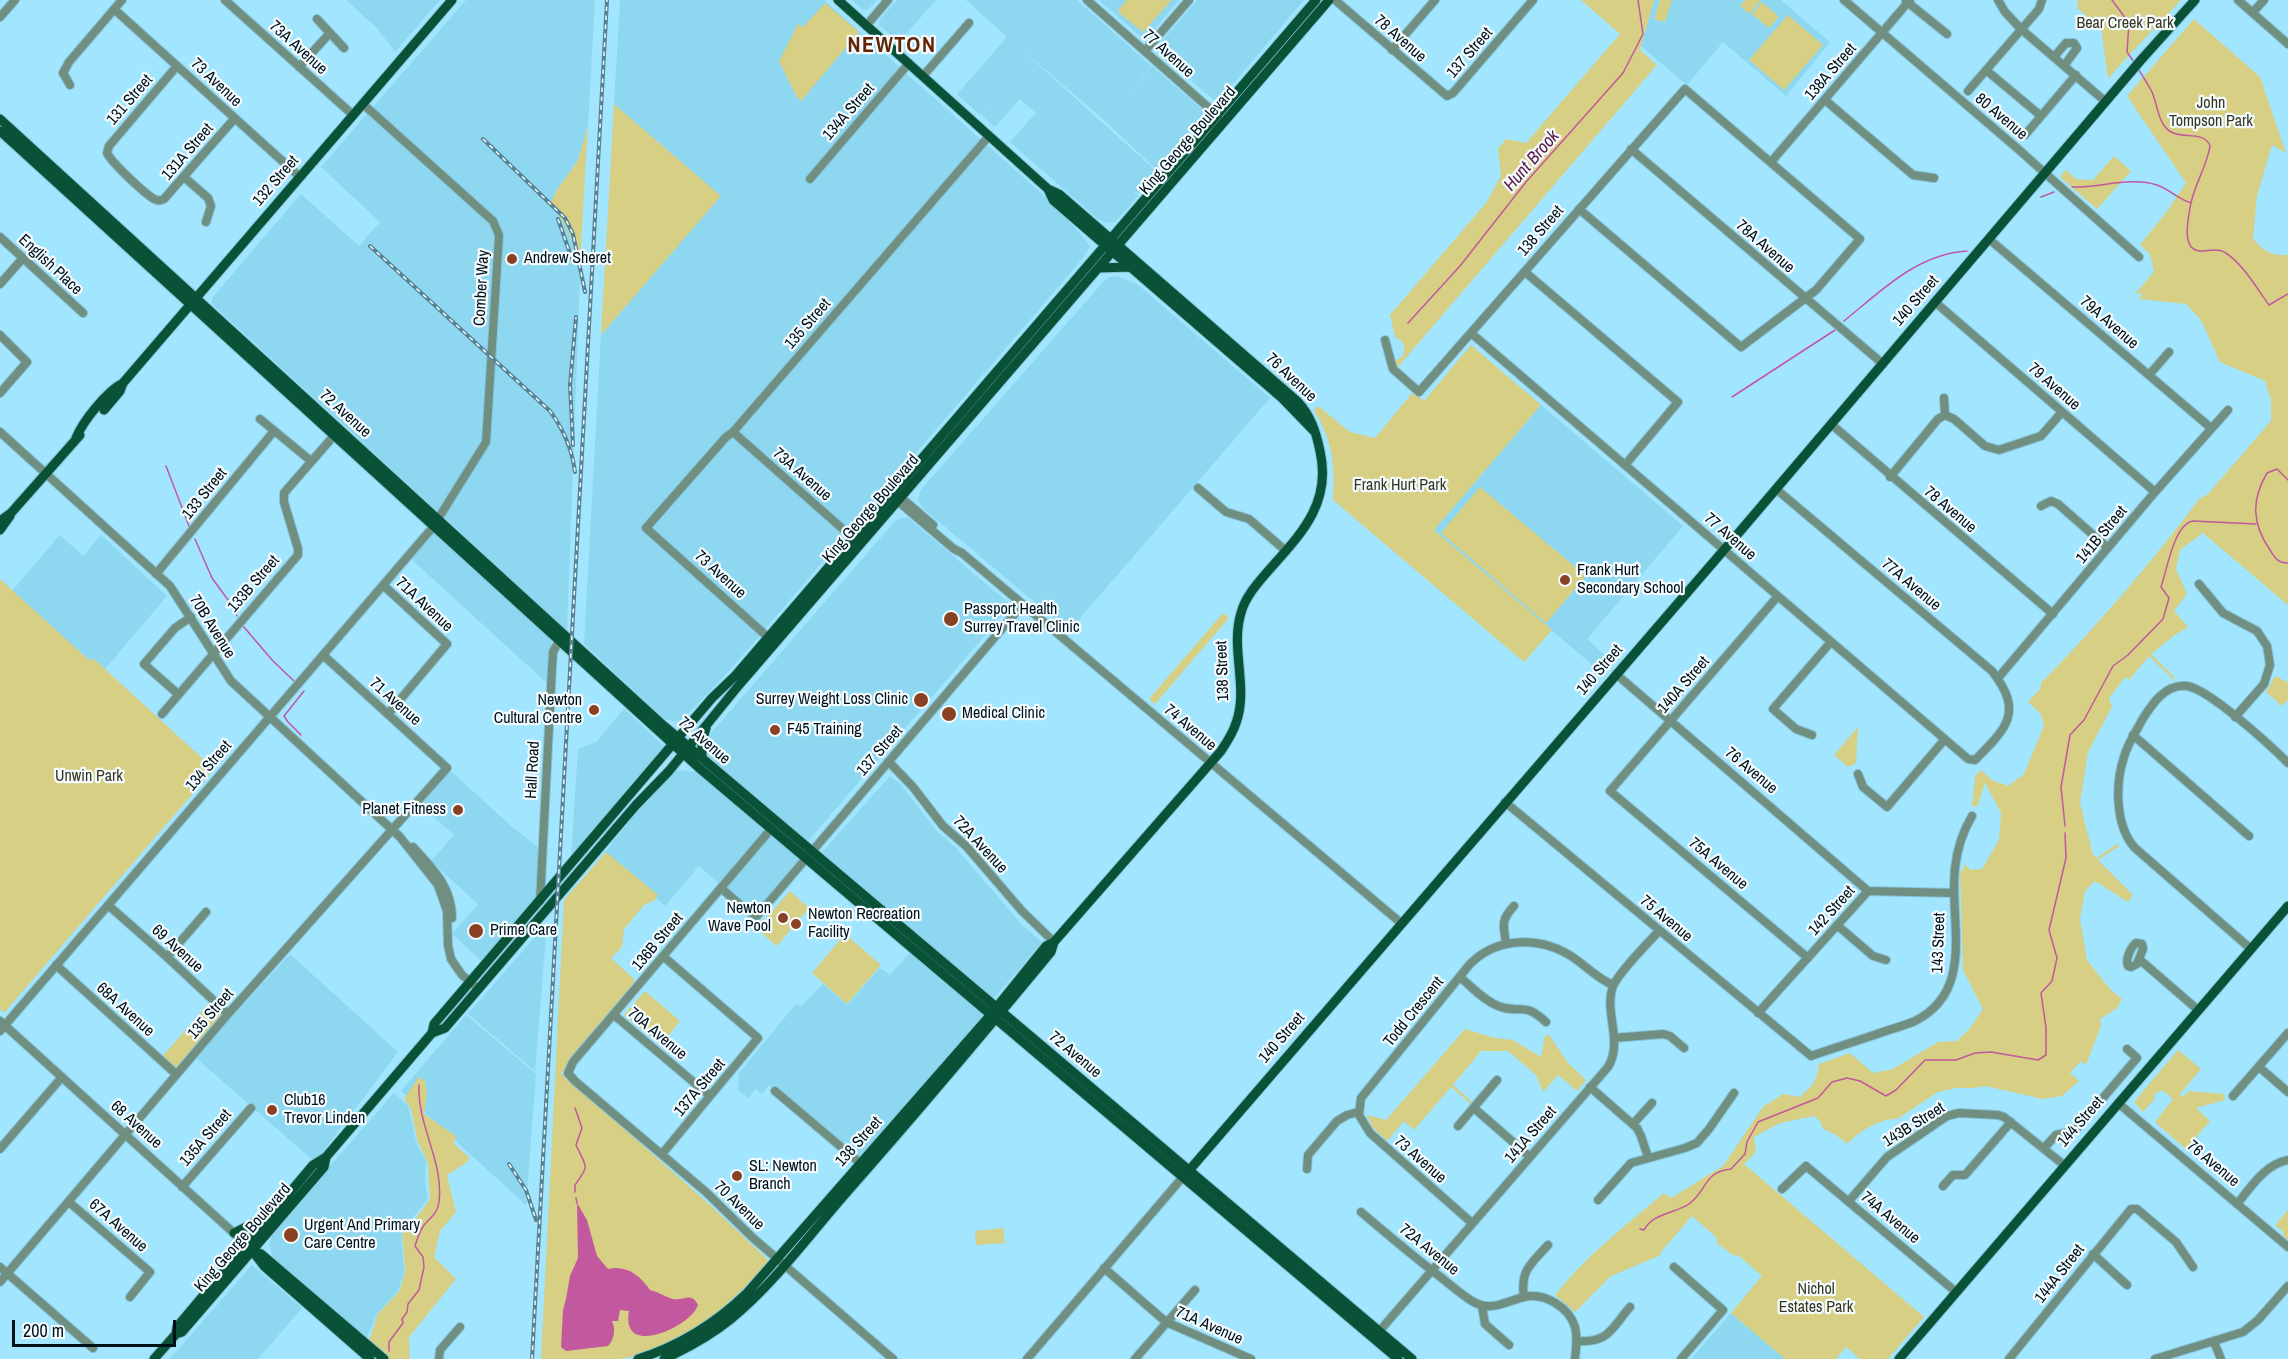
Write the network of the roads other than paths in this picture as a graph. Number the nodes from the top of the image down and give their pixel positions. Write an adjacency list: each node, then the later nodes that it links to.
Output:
1 (15, 0): 23 (street)
2 (122, 0): 21 (street)
3 (225, 0): 39 (street, 73A Avenue)
4 (452, 0): 48 (main road, 132 Street)
5 (838, 0): 26 (main road, 76 Avenue)
6 (888, 0): 26 (street)
7 (1087, 0): 34 (street, 77 Avenue)
8 (1189, 0): 34 (street)
9 (1329, 0): 55 (main road, King George Boulevard)
10 (1335, 0): 33 (street, 78 Avenue)
11 (1435, 0): 33 (street)
12 (1533, 0): 45 (street, 137 Street)
13 (1844, 0): 29 (street, 80 Avenue)
14 (1998, 0): 27 (street)
15 (2042, 0): 27 (street)
16 (2195, 0): 47 (main road, 140 Street)
17 (2238, 0): 22 (street)
18 (2264, 0): 22 (street)
19 (1314, 1): 50 (main road, King George Boulevard)
20 (1908, 1): 29 (street, 138A Street); 30 (street)
21 (114, 9): 37 (street, 73 Avenue); 43 (street)
22 (2253, 12): 31 (street)
23 (0, 17)
24 (316, 19): 28 (street)
25 (969, 23): 42 (street)
26 (866, 26): 36 (main road, 76 Avenue)
27 (2021, 29): 35 (street); 40 (street)
28 (329, 34): 32 (street); 39 (street)
29 (1882, 34): 46 (street, 138A Street); 60 (street, 80 Avenue)
30 (1947, 34)
31 (2288, 44)
32 (344, 48)
33 (1392, 50): 45 (street, 78 Avenue)
34 (1145, 51): 50 (street, 77 Avenue)
35 (2054, 57): 38 (street); 38 (street)
36 (909, 63): 42 (main road, 76 Avenue); 64 (street, 134A Street)
37 (177, 66): 52 (street, 73 Avenue); 65 (street, 131 Street)
38 (2064, 66): 41 (street)
39 (299, 67): 49 (street, 73A Avenue)
40 (1986, 70): 44 (street); 51 (street)
41 (2076, 75): 47 (street); 51 (street)
42 (922, 76): 56 (main road, 76 Avenue)
43 (70, 85)
44 (1968, 90)
45 (1449, 96)
46 (1825, 100): 59 (street, 138A Street); 63 (street)
47 (2106, 102): 60 (main road, 140 Street)
48 (363, 104): 49 (main road, 132 Street); 113 (street, Comber Way)
49 (353, 115): 62 (main road, 132 Street)
50 (1218, 116): 55 (street); 70 (main road, King George Boulevard)
51 (2041, 116): 57 (street)
52 (234, 118): 61 (street, 131A Street); 62 (street, 73 Avenue)
53 (0, 119): 78 (main road, 72 Avenue)
54 (0, 131): 78 (main road, 72 Avenue)
55 (1214, 134): 70 (main road, King George Boulevard)
56 (989, 135): 70 (main road, 76 Avenue); 100 (street, 135 Street)
57 (2025, 135)
58 (1631, 149): 59 (street, 138 Street); 66 (street, 138 Street); 77 (street, 78A Avenue)
59 (1771, 162): 77 (street)
60 (2045, 173): 69 (main road, 140 Street); 71 (street, 80 Avenue)
61 (184, 177): 65 (street, 131A Street); 67 (street)
62 (300, 177): 78 (main road, 132 Street)
63 (1934, 178)
64 (810, 179)
65 (160, 201)
66 (1579, 209): 75 (street, 138 Street); 77 (street)
67 (206, 222)
68 (0, 237): 72 (street, English Place)
69 (1989, 238): 79 (main road, 140 Street); 87 (street, 79A Avenue)
70 (1112, 246): 73 (main road, 76 Avenue); 74 (main road, King George Boulevard); 90 (main road, 76 Avenue); 109 (main road, King George Boulevard)
71 (2139, 257)
72 (23, 258): 76 (street); 80 (street, English Place)
73 (1131, 267): 74 (main road); 86 (main road, 76 Avenue)
74 (1098, 268): 109 (main road, King George Boulevard)
75 (1525, 272): 81 (street, 138 Street); 103 (street)
76 (0, 284)
77 (1805, 298): 85 (street, 78A Avenue)
78 (193, 301): 101 (main road, 72 Avenue); 104 (main road, 132 Street)
79 (1935, 302): 85 (main road, 140 Street); 92 (street, 79 Avenue)
80 (83, 313)
81 (1471, 333): 83 (street, 138 Street); 103 (street, 77 Avenue)
82 (0, 335): 88 (street)
83 (1385, 340)
84 (2169, 352): 87 (street)
85 (1883, 363): 95 (main road, 140 Street)
86 (1245, 367): 90 (main road); 98 (main road, 76 Avenue)
87 (2149, 375): 96 (street, 79A Avenue)
88 (0, 393)
89 (1944, 398): 93 (street)
90 (1298, 402): 98 (main road, 76 Avenue)
91 (2228, 410): 96 (street, 141B Street)
92 (2062, 412): 93 (street); 108 (street, 79 Avenue)
93 (1945, 415): 105 (street)
94 (260, 419): 97 (street)
95 (1831, 424): 105 (street, 78 Avenue); 107 (main road, 140 Street)
96 (2211, 428): 108 (street, 141B Street)
97 (274, 431): 102 (street); 120 (street, 133 Street)
98 (1314, 431): 119 (main road, 138 Street)
99 (0, 432): 104 (street, 70B Avenue)
100 (733, 432): 114 (street, 135 Street); 116 (street, 73A Avenue)
101 (336, 433): 102 (street); 113 (main road, 72 Avenue)
102 (311, 461): 131 (street, 133B Street)
103 (1625, 465): 118 (street, 77 Avenue)
104 (46, 473): 111 (main road, 132 Street); 120 (street, 70B Avenue)
105 (1890, 477): 126 (street, 78 Avenue)
106 (1198, 488): 119 (street)
107 (1776, 489): 118 (main road, 140 Street); 135 (street, 77A Avenue)
108 (2155, 492): 117 (street, 141B Street)
109 (896, 496): 116 (main road, King George Boulevard); 123 (main road, King George Boulevard); 125 (street, 74 Avenue)
110 (2041, 506): 117 (street)
111 (10, 513): 112 (main road, 132 Street); 115 (main road, 132 Street)
112 (0, 521)
113 (436, 523): 122 (street, 134 Street); 128 (main road, 72 Avenue); 145 (main road, 72 Avenue)
114 (646, 528): 129 (street, 73 Avenue)
115 (0, 530)
116 (853, 538): 123 (main road); 129 (main road, King George Boulevard)
117 (2108, 548): 126 (street, 141B Street)
118 (1724, 549): 124 (street, 77 Avenue); 133 (main road, 140 Street)
119 (1286, 551): 154 (main road, 138 Street)
120 (156, 574): 127 (street, 70B Avenue)
121 (2199, 584): 141 (street)
122 (383, 585): 132 (street, 134 Street); 139 (street, 71A Avenue)
123 (819, 593): 129 (main road, King George Boulevard)
124 (1779, 596): 130 (street, 77 Avenue); 143 (street, 140A Street)
125 (1023, 604): 152 (street, 137 Street); 154 (street, 74 Avenue)
126 (2053, 614): 135 (street, 141B Street)
127 (191, 617): 131 (street, 70B Avenue); 137 (street)
128 (559, 641): 149 (main road, 72 Avenue); 169 (street, Hall Road)
129 (771, 641): 142 (main road, King George Boulevard); 144 (main road, King George Boulevard)
130 (1830, 644): 146 (street); 148 (street, 77 Avenue)
131 (212, 653): 137 (street, 133B Street); 140 (street, 70B Avenue)
132 (323, 655): 139 (street, 71 Avenue); 140 (street, 134 Street)
133 (1616, 674): 143 (street, 76 Avenue); 160 (main road, 140 Street)
134 (2188, 676): 136 (street)
135 (1998, 678): 151 (street, 77A Avenue)
136 (2184, 686): 141 (street); 147 (street)
137 (178, 694): 138 (street, 133B Street)
138 (162, 714)
139 (388, 714): 156 (street, 71 Avenue)
140 (270, 716): 163 (street, 70B Avenue); 170 (street, 134 Street)
141 (2235, 717): 155 (street)
142 (695, 719): 145 (main road); 149 (main road, King George Boulevard)
143 (1670, 722): 159 (street, 140A Street); 167 (street, 76 Avenue)
144 (706, 725): 150 (main road, King George Boulevard); 153 (main road)
145 (664, 726): 149 (main road, 72 Avenue)
146 (1812, 735)
147 (2133, 735): 164 (street); 180 (street)
148 (1945, 739): 151 (street, 77 Avenue); 158 (street)
149 (675, 741): 150 (main road, 72 Avenue); 169 (main road, King George Boulevard)
150 (685, 750): 153 (main road, 72 Avenue); 157 (main road, King George Boulevard)
151 (1971, 761)
152 (889, 762): 165 (street, 137 Street); 178 (street, 72A Avenue)
153 (700, 763): 157 (main road); 162 (main road, 72 Avenue); 165 (main road, 72 Avenue)
154 (1211, 763): 175 (street, 74 Avenue); 178 (main road, 138 Street)
155 (2288, 763)
156 (447, 768): 163 (street, 135 Street)
157 (669, 771): 174 (main road, King George Boulevard)
158 (1858, 774)
159 (1610, 790): 183 (street, 75A Avenue)
160 (1505, 802): 175 (main road, 140 Street); 177 (street, 75 Avenue)
161 (1972, 816): 168 (street, 143 Street)
162 (771, 829): 165 (main road, 72 Avenue); 166 (street, 136B Street)
163 (393, 830): 189 (street, 70B Avenue); 192 (street, 135 Street)
164 (2249, 836)
165 (809, 855): 166 (street, 137 Street); 194 (main road, 72 Avenue)
166 (721, 888): 182 (street, 136B Street)
167 (1868, 891): 168 (street, 142 Street); 176 (street, 142 Street)
168 (1954, 893): 201 (street, 143 Street)
169 (540, 901): 174 (main road); 189 (main road, King George Boulevard)
170 (108, 905): 181 (street, 69 Avenue); 186 (street, 134 Street)
171 (1514, 906): 179 (street)
172 (2288, 906): 180 (main road, 144 Street)
173 (206, 912): 181 (street)
174 (539, 918): 189 (main road, King George Boulevard)
175 (1401, 923): 232 (main road, 140 Street)
176 (1837, 925): 183 (street, 142 Street); 185 (street)
177 (1659, 931): 188 (street); 191 (street, 75 Avenue)
178 (1054, 942): 194 (main road, 138 Street)
179 (1506, 943): 187 (street, Todd Crescent); 188 (street, Todd Crescent)
180 (2251, 949): 190 (main road, 144 Street)
181 (166, 957): 192 (street, 69 Avenue)
182 (664, 957): 193 (street, 136B Street); 211 (street, 137A Street)
183 (1808, 958): 191 (street, 142 Street)
184 (2139, 959): 190 (street)
185 (1886, 960)
186 (56, 965): 196 (street, 134 Street); 204 (street, 68A Avenue)
187 (1460, 977): 195 (street); 217 (street, Todd Crescent)
188 (1613, 985): 198 (street, 141A Street)
189 (474, 986): 225 (main road, King George Boulevard)
190 (2198, 1010): 214 (main road, 144 Street)
191 (1758, 1013): 201 (street, 75 Avenue)
192 (228, 1014): 204 (street, 135 Street)
193 (614, 1014): 203 (street, 136B Street); 211 (street, 70A Avenue)
194 (996, 1014): 229 (main road, 138 Street); 232 (main road, 72 Avenue); 249 (main road, 138 Street)
195 (1546, 1022)
196 (2, 1025): 205 (street, 68 Avenue)
197 (2288, 1033): 202 (street)
198 (1614, 1038): 199 (street); 207 (street, 141A Street)
199 (1684, 1048)
200 (2127, 1049): 222 (street)
201 (1811, 1056)
202 (2259, 1066): 209 (street); 212 (street)
203 (568, 1072): 224 (street, 70 Avenue)
204 (176, 1074): 221 (street, 135 Street)
205 (62, 1077): 221 (street, 68 Avenue); 223 (street)
206 (1497, 1080): 216 (street)
207 (1590, 1087): 219 (street); 226 (street, 141A Street)
208 (775, 1092): 229 (street)
209 (2288, 1092)
210 (1734, 1093): 227 (street)
211 (710, 1096): 224 (street, 137A Street)
212 (2233, 1096)
213 (1652, 1103): 219 (street)
214 (2118, 1103): 230 (main road, 144 Street); 239 (street, 76 Avenue)
215 (251, 1108): 234 (street, 135A Street)
216 (1474, 1108): 220 (street); 226 (street)
217 (1358, 1112): 231 (street); 242 (street, 73 Avenue)
218 (2011, 1122): 222 (street); 233 (street); 237 (street, 143B Street)
219 (1633, 1124): 227 (street)
220 (1458, 1126)
221 (125, 1135): 234 (street, 68 Avenue); 238 (street, 135 Street)
222 (2044, 1148): 230 (street)
223 (0, 1149)
224 (662, 1154): 249 (street, 70 Avenue)
225 (326, 1156): 241 (main road, King George Boulevard); 244 (main road, King George Boulevard)
226 (1530, 1157): 242 (street, 141A Street)
227 (1648, 1157): 236 (street)
228 (2288, 1160): 239 (street)
229 (860, 1163): 249 (main road, 138 Street)
230 (2064, 1165): 263 (main road, 144 Street)
231 (1307, 1169)
232 (1186, 1174): 255 (street, 140 Street); 273 (main road, 72 Avenue)
233 (1943, 1186)
234 (182, 1187): 243 (street, 68 Avenue)
235 (1782, 1189): 237 (street, 74A Avenue)
236 (1598, 1200)
237 (1848, 1201): 263 (street, 74A Avenue)
238 (69, 1202): 257 (street, 135 Street); 264 (street, 67A Avenue)
239 (2237, 1204): 246 (street, 76 Avenue)
240 (1361, 1212): 256 (street, 72A Avenue)
241 (267, 1221): 243 (main road); 247 (main road, King George Boulevard)
242 (1472, 1223): 256 (street, 141A Street)
243 (234, 1233): 247 (street, 68 Avenue)
244 (264, 1239): 247 (main road, King George Boulevard); 250 (main road)
245 (1548, 1245): 266 (street)
246 (2288, 1247)
247 (250, 1248): 250 (main road, 68 Avenue); 254 (main road, King George Boulevard); 272 (main road, King George Boulevard)
248 (2093, 1254): 252 (street, 144A Street); 259 (street); 293 (street, 144A Street)
249 (780, 1262): 283 (main road, 138 Street); 284 (main road, 138 Street); 285 (street, 70 Avenue)
250 (269, 1266): 254 (main road); 261 (main road, 68 Avenue); 265 (main road, 68 Avenue)
251 (1674, 1267): 292 (street)
252 (2193, 1267)
253 (0, 1268): 257 (street)
254 (238, 1268): 272 (main road, King George Boulevard)
255 (1104, 1268): 270 (street, 71A Avenue); 286 (street, 140 Street)
256 (1431, 1271): 267 (street, 72A Avenue); 273 (street, 141A Street)
257 (7, 1274): 258 (street, 135 Street); 278 (street)
258 (0, 1282)
259 (2127, 1285)
260 (2288, 1286): 276 (street)
261 (288, 1287): 265 (main road); 269 (main road, 68 Avenue)
262 (1195, 1290): 270 (street)
263 (1956, 1292): 279 (main road, 144 Street)
264 (130, 1297)
265 (313, 1297): 274 (main road, 68 Avenue)
266 (1524, 1297): 267 (street); 275 (street)
267 (1482, 1306): 277 (street)
268 (1630, 1307): 275 (street)
269 (322, 1317): 274 (main road); 280 (main road, 68 Avenue)
270 (1166, 1322): 287 (street); 288 (street, 71A Avenue)
271 (460, 1327): 282 (street)
272 (176, 1334): 281 (main road, King George Boulevard)
273 (1376, 1335): 289 (main road, 72 Avenue); 290 (main road, 72 Avenue)
274 (362, 1341): 280 (main road, 68 Avenue)
275 (1577, 1341): 291 (street)
276 (2214, 1341): 294 (street); 295 (street)
277 (1509, 1345)
278 (93, 1348)
279 (1904, 1357)
280 (376, 1358)
281 (154, 1359)
282 (439, 1359)
283 (638, 1359)
284 (664, 1359)
285 (893, 1359)
286 (1027, 1359)
287 (1135, 1359)
288 (1251, 1359)
289 (1398, 1359)
290 (1412, 1359)
291 (1575, 1359)
292 (1681, 1359)
293 (2008, 1359)
294 (2155, 1359)
295 (2221, 1359)

